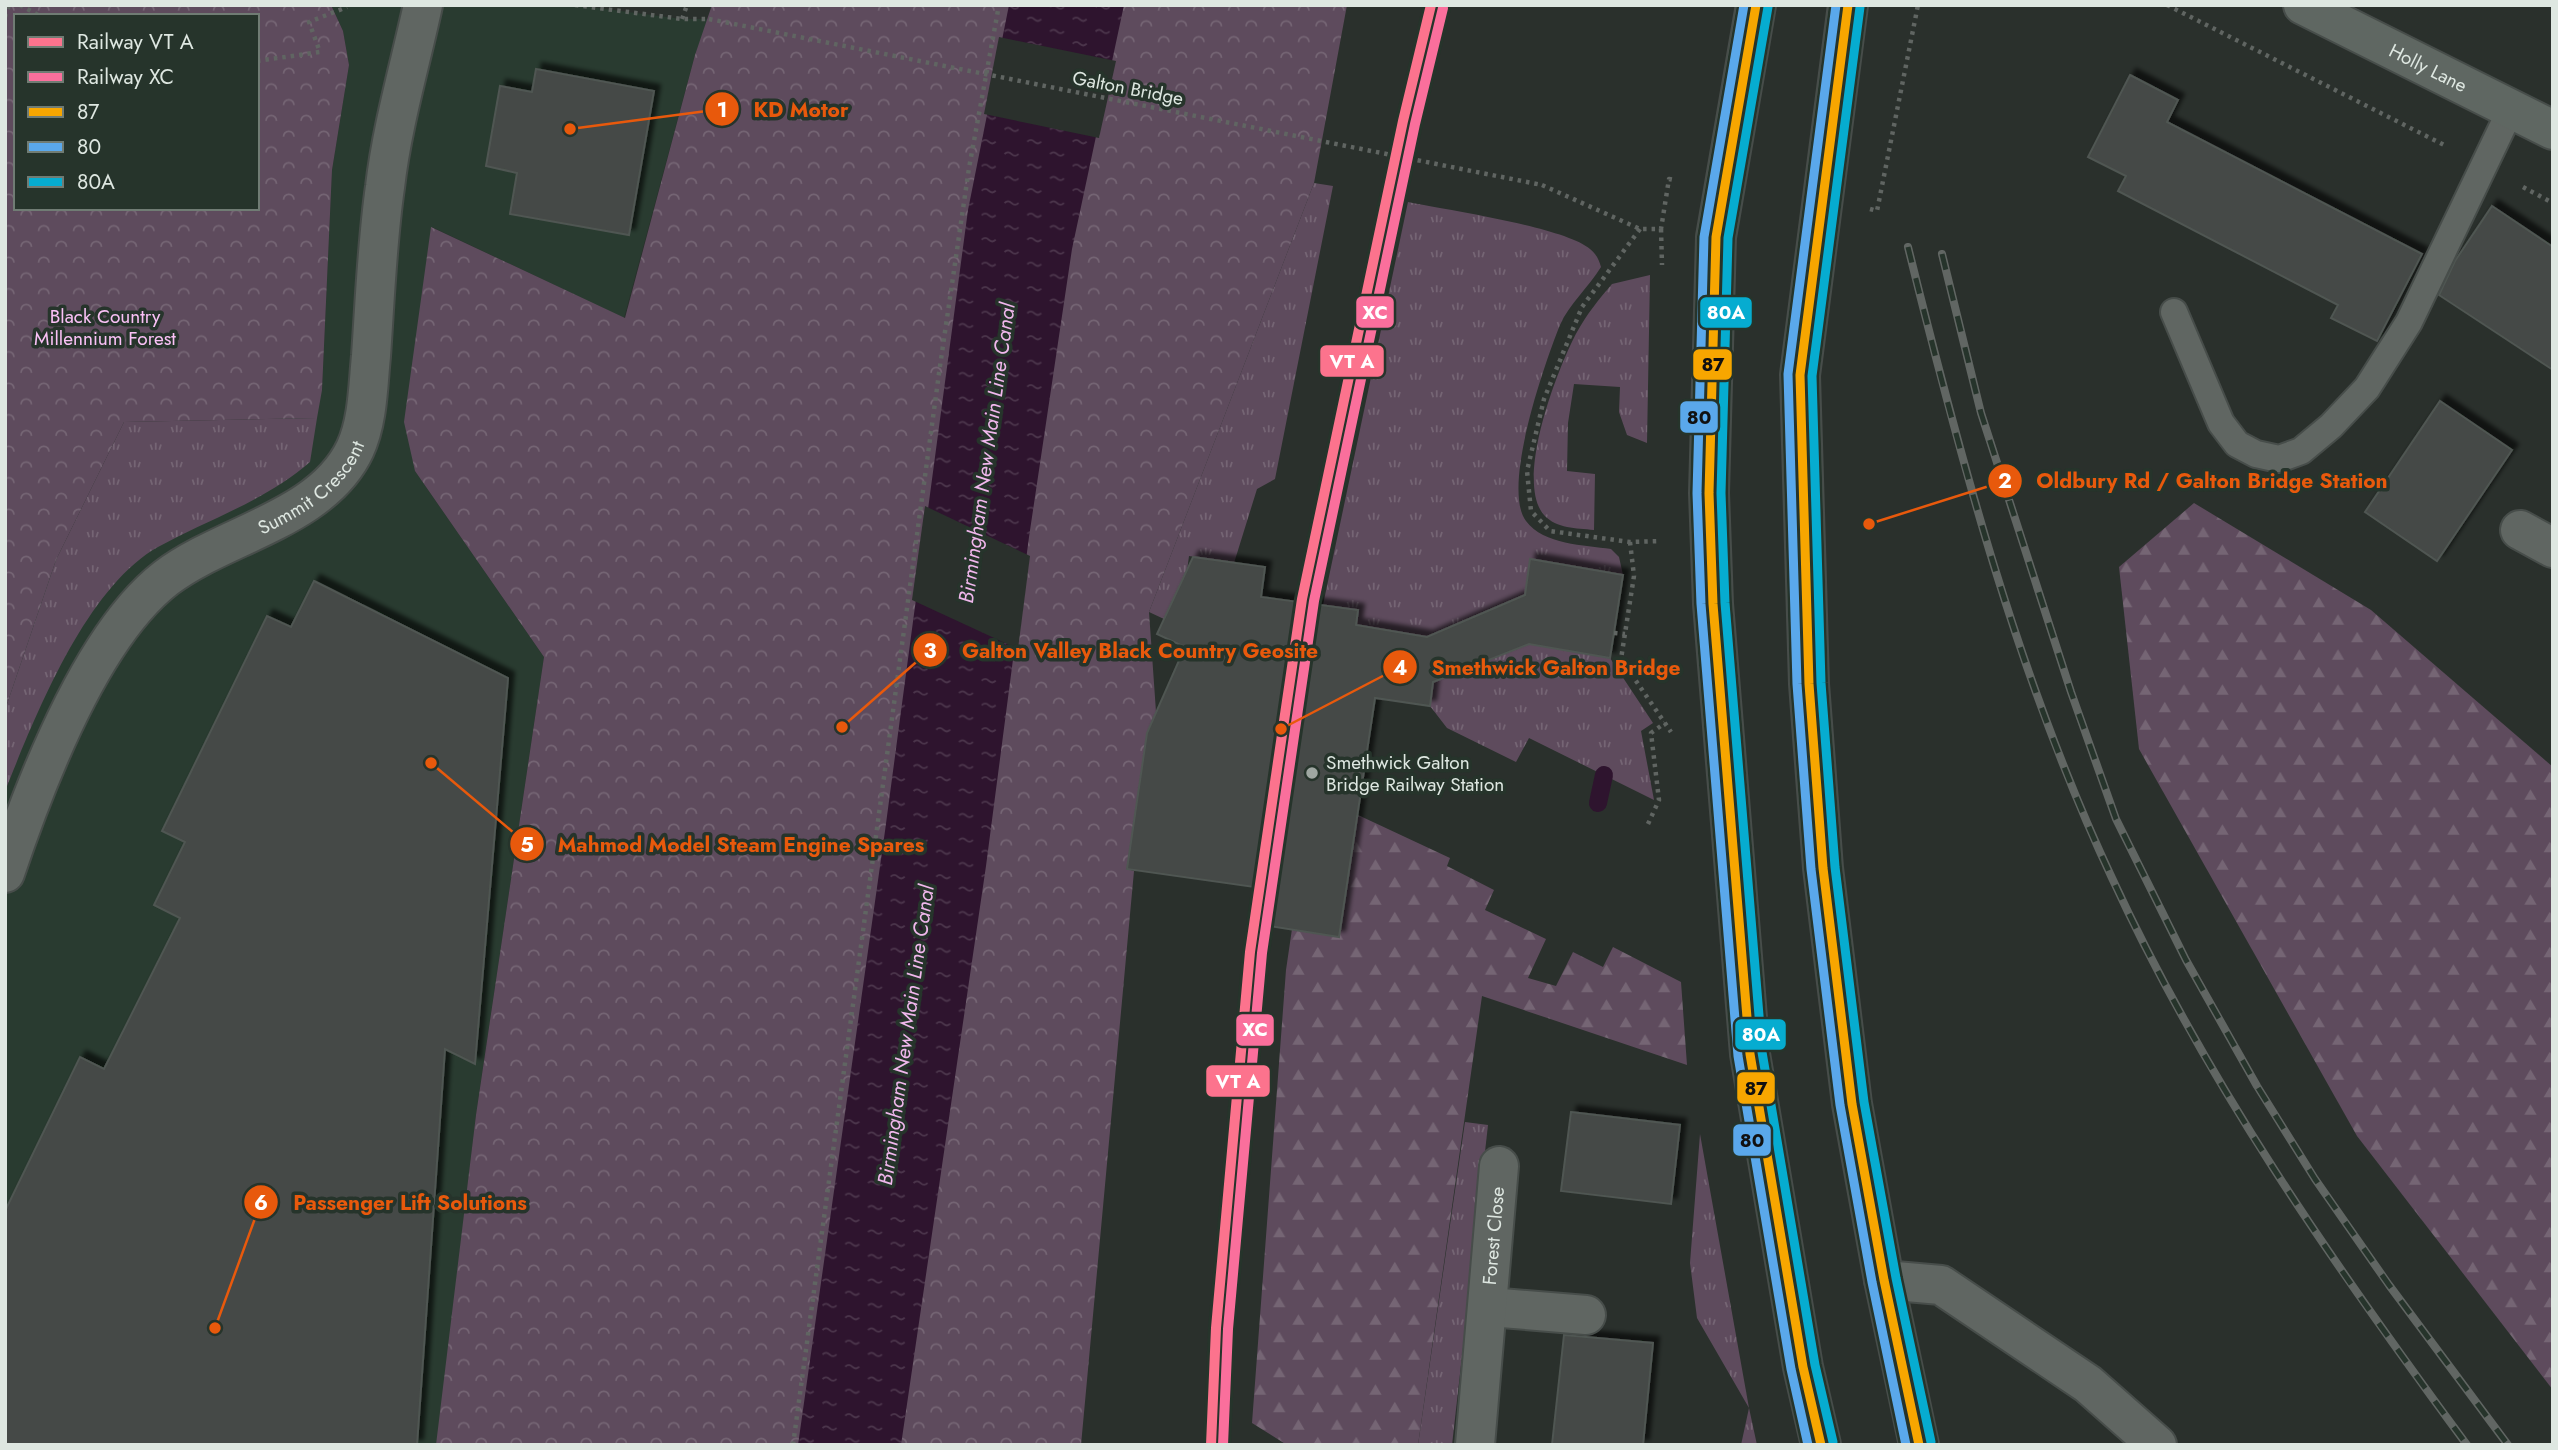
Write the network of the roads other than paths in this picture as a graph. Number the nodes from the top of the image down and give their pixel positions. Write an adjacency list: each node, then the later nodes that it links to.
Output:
1 (423, 5): 10 (street, Summit Crescent)
2 (1756, 5): 16 (main road)
3 (1848, 5): 12 (main road)
4 (2303, 5): 5 (street, Holly Lane)
5 (2511, 109): 6 (street, Holly Lane); 7 (lane)
6 (2553, 130)
7 (2174, 312)
8 (2520, 530): 9 (street)
9 (2553, 548)
10 (5, 873)
11 (1499, 1166): 13 (street, Forest Close)
12 (1884, 1280): 17 (main road); 18 (street)
13 (1489, 1307): 14 (street, Forest Close); 15 (street, Forest Close)
14 (1586, 1315)
15 (1475, 1445)
16 (1821, 1445)
17 (1919, 1445)
18 (2157, 1445)

